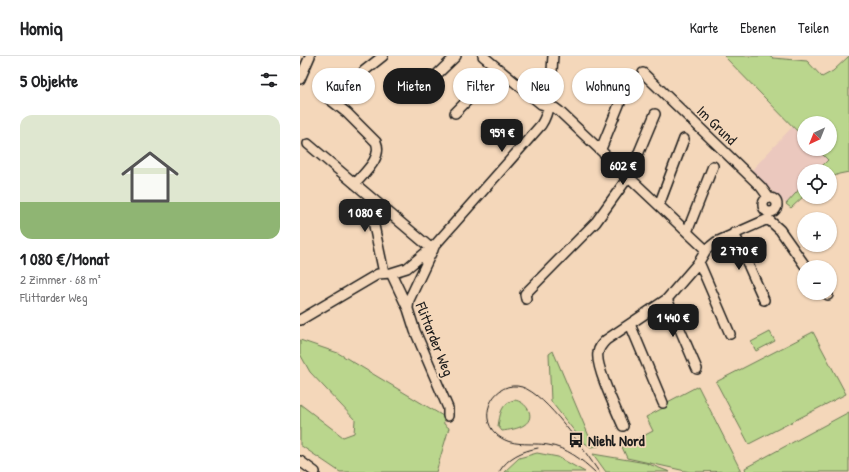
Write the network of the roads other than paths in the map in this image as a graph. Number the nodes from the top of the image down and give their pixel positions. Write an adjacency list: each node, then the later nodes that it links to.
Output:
1 (310, 56): 11 (street)
2 (383, 56): 6 (street)
3 (456, 56): 7 (street)
4 (483, 56): 8 (street)
5 (553, 56): 15 (street)
6 (368, 68)
7 (444, 68)
8 (497, 68)
9 (644, 74): 26 (street, Im Grund)
10 (509, 78): 15 (street)
11 (300, 79)
12 (336, 104): 23 (street)
13 (465, 104): 16 (street)
14 (619, 104): 20 (street)
15 (548, 107): 20 (street); 29 (street)
16 (455, 114)
17 (655, 114): 22 (street)
18 (684, 139): 25 (street)
19 (308, 144): 23 (street)
20 (601, 150): 22 (street)
21 (713, 166): 27 (street)
22 (629, 176): 25 (street); 34 (street)
23 (355, 184): 24 (street)
24 (372, 198): 29 (street); 33 (street, Flittarder Weg)
25 (658, 205): 27 (street)
26 (768, 215): 28 (street); 31 (street)
27 (688, 232): 30 (street)
28 (734, 233): 30 (street); 36 (street)
29 (433, 247): 33 (street); 37 (street)
30 (706, 250): 32 (street)
31 (801, 260)
32 (699, 262): 35 (street); 40 (street)
33 (388, 273): 37 (street, Flittarder Weg); 38 (street)
34 (526, 299)
35 (667, 299): 39 (street); 41 (street)
36 (764, 300)
37 (408, 308): 43 (street, Flittarder Weg)
38 (300, 320)
39 (630, 324): 42 (street); 44 (street)
40 (730, 334)
41 (697, 369)
42 (663, 404)
43 (448, 416)
44 (623, 426)
45 (300, 461): 46 (street)
46 (315, 472)

